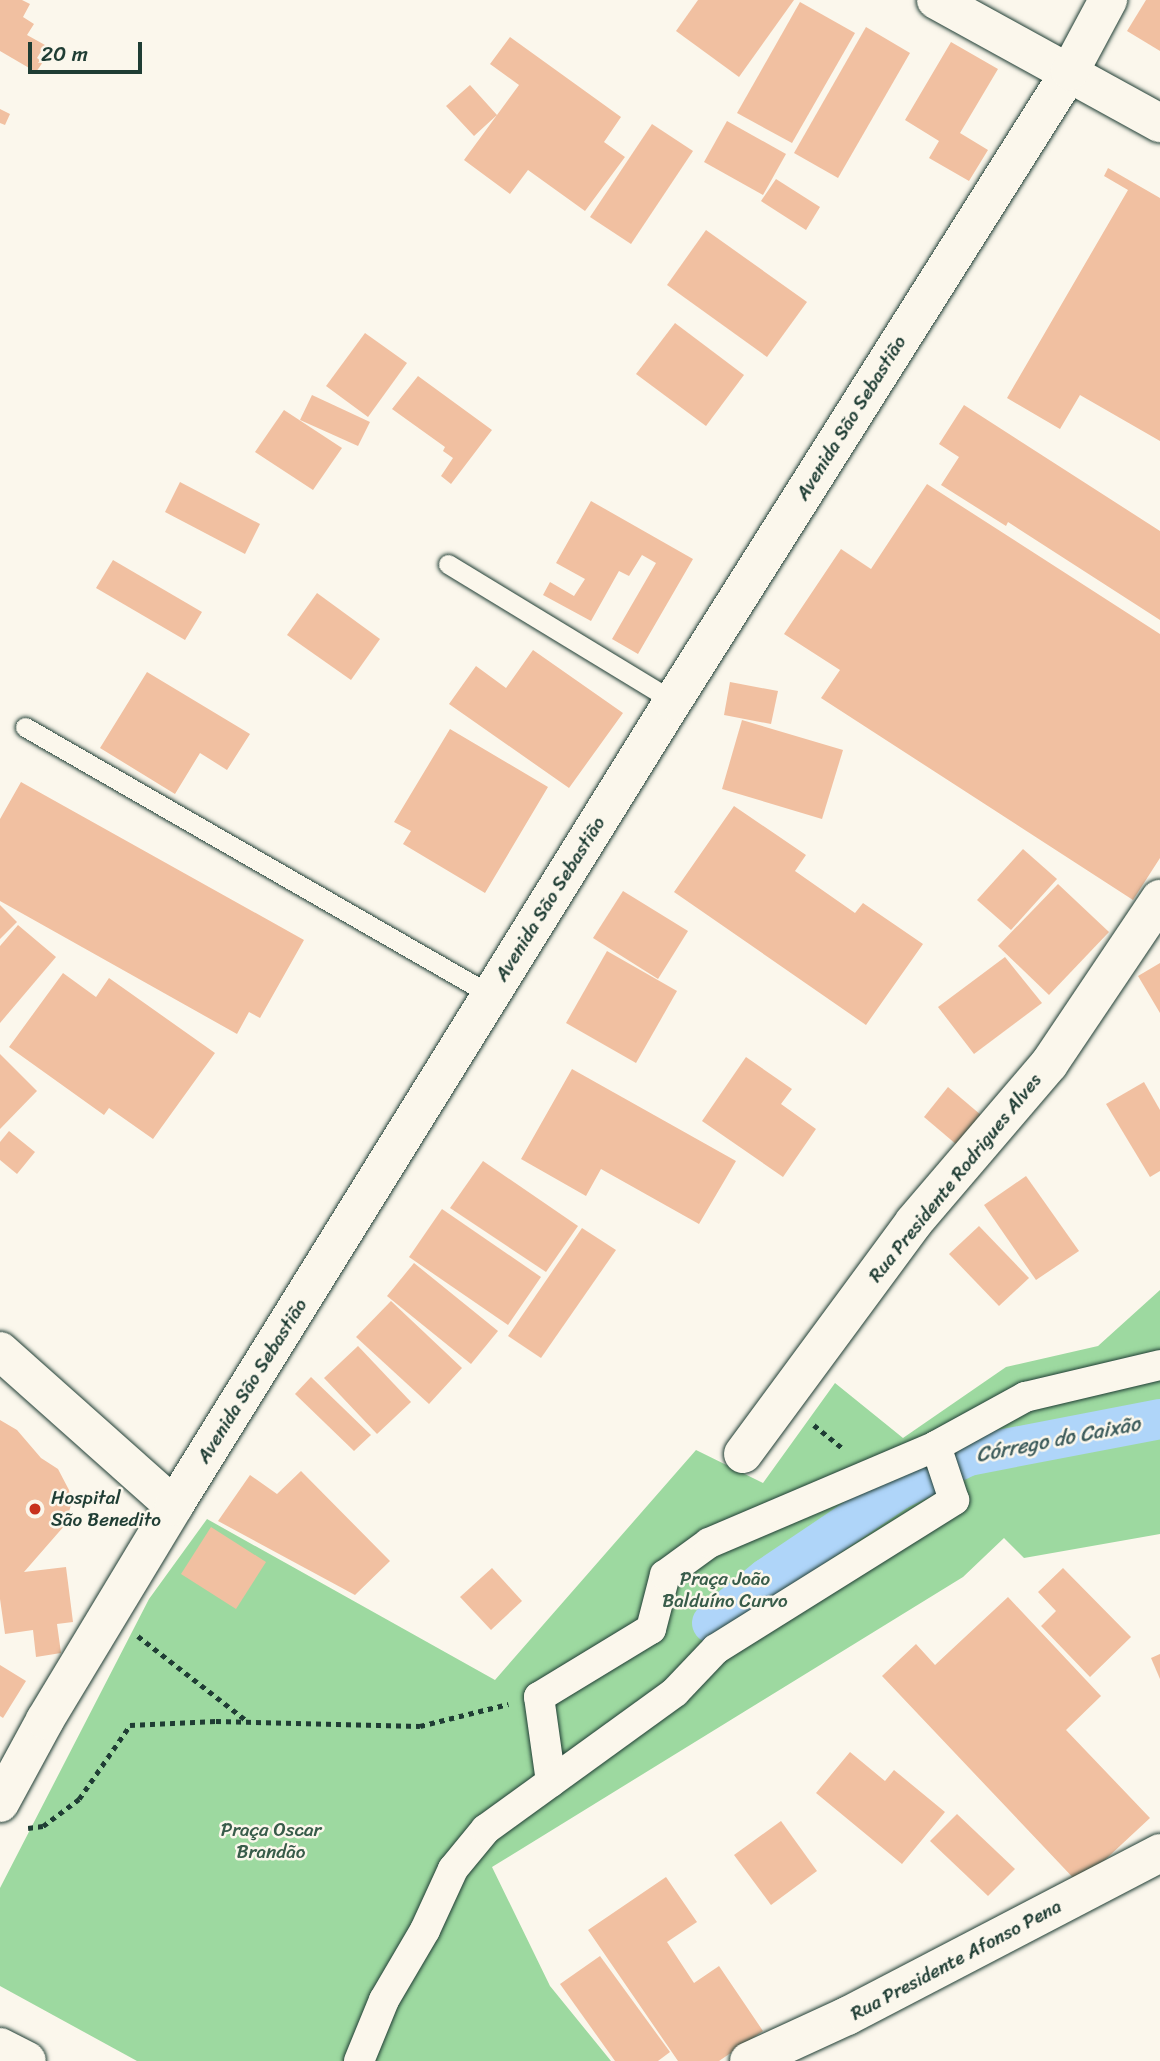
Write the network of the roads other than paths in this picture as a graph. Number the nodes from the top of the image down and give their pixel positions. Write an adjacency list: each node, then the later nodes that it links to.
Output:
1 (936, 0): 3 (street)
2 (1108, 0): 3 (street, Avenida São Sebastião)
3 (1070, 71): 4 (street); 6 (street, Avenida São Sebastião)
4 (1160, 123)
5 (448, 564): 6 (lane)
6 (673, 701): 9 (street, Avenida São Sebastião)
7 (25, 727): 9 (lane)
8 (1160, 899): 13 (street, Rua Presidente Rodrigues Alves)
9 (491, 995): 14 (street, Avenida São Sebastião)
10 (0, 1351): 14 (street)
11 (1160, 1364): 12 (street)
12 (936, 1446): 15 (street); 15 (street)
13 (743, 1454)
14 (174, 1506): 16 (street, Avenida São Sebastião)
15 (551, 1782): 20 (street)
16 (11, 1816)
17 (1160, 1853): 21 (street, Rua Presidente Afonso Pena)
18 (0, 2047): 19 (street)
19 (27, 2061)
20 (359, 2061)
21 (749, 2061)

